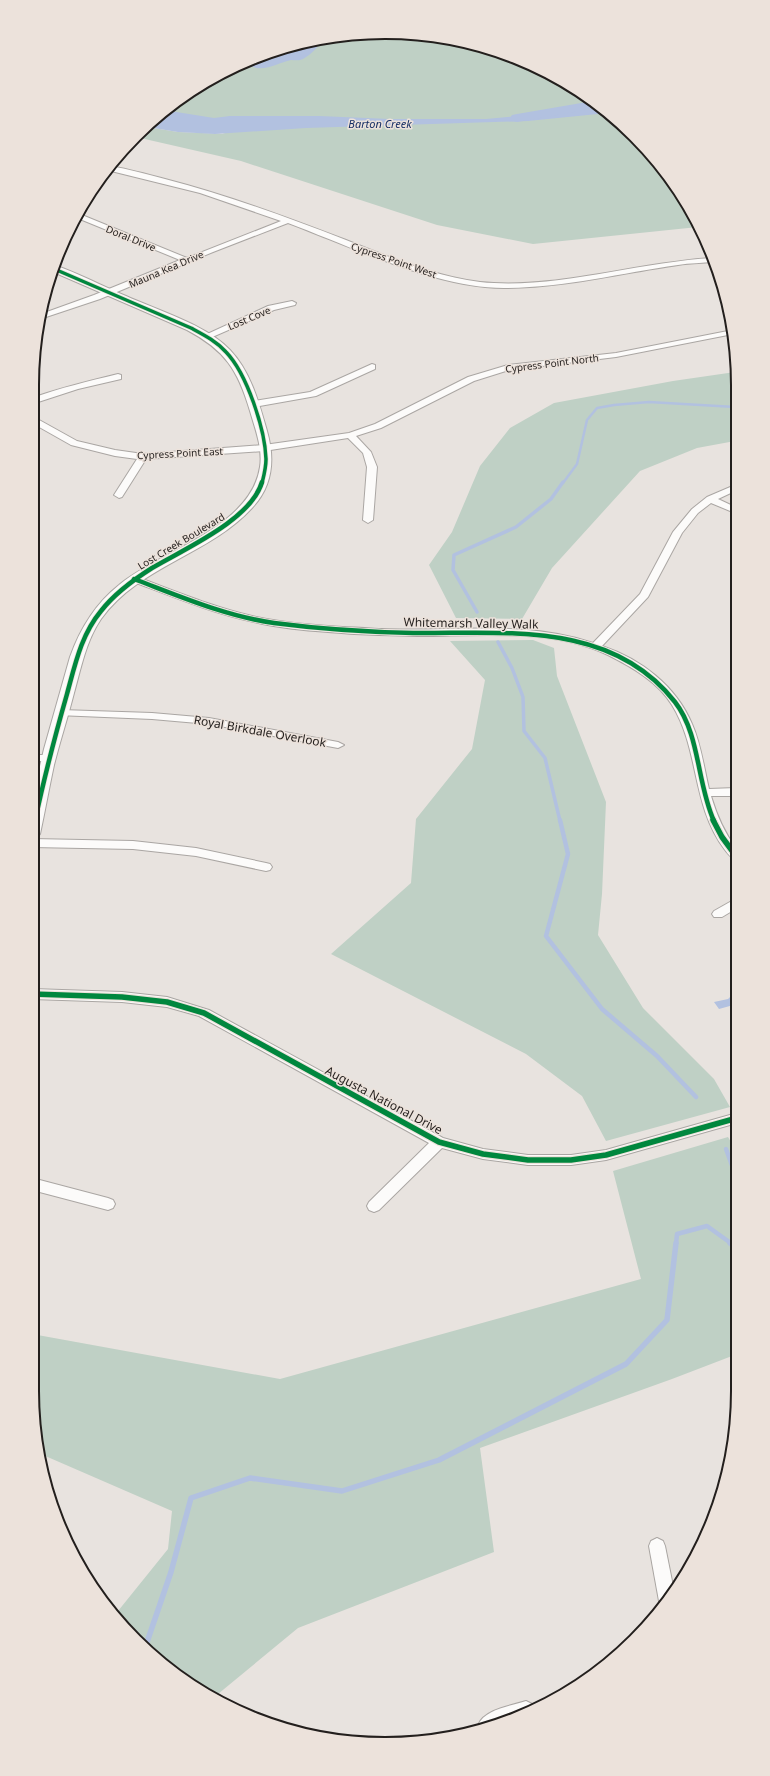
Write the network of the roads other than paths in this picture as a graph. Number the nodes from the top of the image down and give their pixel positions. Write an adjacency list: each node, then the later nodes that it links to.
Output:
1 (114, 169): 3 (street, Cypress Point West)
2 (82, 218): 4 (street, Doral Drive)
3 (288, 220): 4 (street, Mauna Kea Drive); 5 (street, Cypress Point West)
4 (186, 260): 7 (street, Mauna Kea Drive)
5 (708, 260)
6 (58, 271): 7 (street, Lost Creek Boulevard)
7 (111, 293): 9 (street, Mauna Kea Drive); 11 (street, Lost Creek Boulevard)
8 (292, 303): 11 (street, Lost Cove)
9 (46, 315)
10 (727, 333): 17 (street, Cypress Point North)
11 (207, 336): 15 (street, Lost Creek Boulevard)
12 (372, 367): 15 (street)
13 (118, 377): 14 (street)
14 (39, 399)
15 (254, 404): 18 (street, Lost Creek Boulevard)
16 (39, 423): 19 (street, Cypress Point East)
17 (350, 435): 18 (street, Cypress Point North); 24 (street)
18 (264, 448): 19 (street, Cypress Point East); 25 (street, Lost Creek Boulevard)
19 (143, 457): 21 (street)
20 (731, 490): 22 (street)
21 (119, 495)
22 (710, 499): 23 (street); 26 (street)
23 (731, 508)
24 (368, 520)
25 (134, 579): 26 (street, Whitemarsh Valley Walk); 27 (street, Lost Creek Boulevard)
26 (596, 646): 32 (street, Whitemarsh Valley Walk)
27 (62, 713): 28 (street, Royal Birkdale Overlook); 30 (street, Lost Creek Boulevard)
28 (338, 745)
29 (39, 758): 30 (street)
30 (48, 758): 33 (street, Lost Creek Boulevard)
31 (731, 792): 32 (street)
32 (704, 793): 35 (street, Whitemarsh Valley Walk)
33 (39, 801)
34 (39, 843): 36 (street)
35 (731, 851)
36 (266, 867)
37 (731, 906): 38 (street)
38 (718, 914)
39 (39, 994): 41 (street, Augusta National Drive)
40 (731, 1120): 41 (street, Augusta National Drive)
41 (439, 1142): 44 (street)
42 (39, 1186): 43 (street)
43 (108, 1204)
44 (374, 1206)
45 (657, 1546): 46 (street)
46 (665, 1595)

